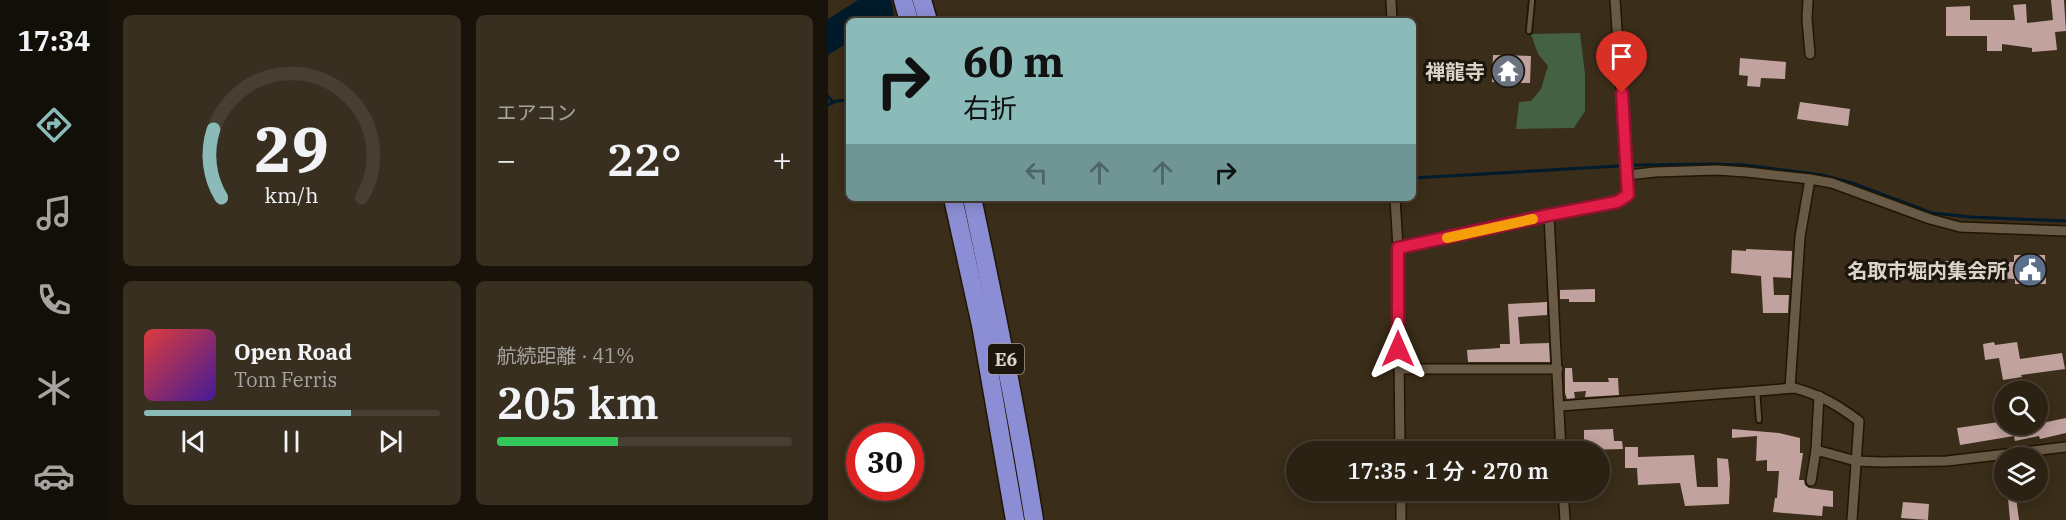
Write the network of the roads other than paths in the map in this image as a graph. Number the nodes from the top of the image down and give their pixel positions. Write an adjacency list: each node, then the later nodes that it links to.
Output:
1 (903, 0): 7 (highway)
2 (922, 0): 8 (highway)
3 (1391, 0): 9 (street)
4 (1532, 0): 10 (lane)
5 (1615, 0): 12 (street)
6 (1808, 0): 11 (street)
7 (908, 18)
8 (927, 18)
9 (1392, 18)
10 (1529, 30)
11 (1810, 54)
12 (1628, 170): 13 (street); 17 (street)
13 (1809, 179): 18 (street); 22 (street)
14 (972, 201): 36 (highway, E6)
15 (1395, 201): 19 (street)
16 (954, 203): 35 (highway, E6)
17 (1549, 215): 19 (street); 21 (street)
18 (2066, 231)
19 (1398, 248): 20 (street)
20 (1399, 369): 21 (street); 27 (street)
21 (1558, 369): 25 (street)
22 (1791, 388): 23 (street); 24 (street)
23 (1757, 391): 25 (street); 26 (lane)
24 (1819, 396): 30 (street); 31 (street)
25 (1560, 406): 28 (street)
26 (1759, 420)
27 (1400, 441)
28 (1561, 441)
29 (2066, 447): 31 (street)
30 (1816, 450): 31 (street); 32 (street)
31 (1856, 461): 39 (street)
32 (1811, 481)
33 (1401, 501): 37 (street)
34 (1564, 501): 38 (street)
35 (1015, 520)
36 (1034, 520)
37 (1401, 520)
38 (1565, 520)
39 (1852, 520)

